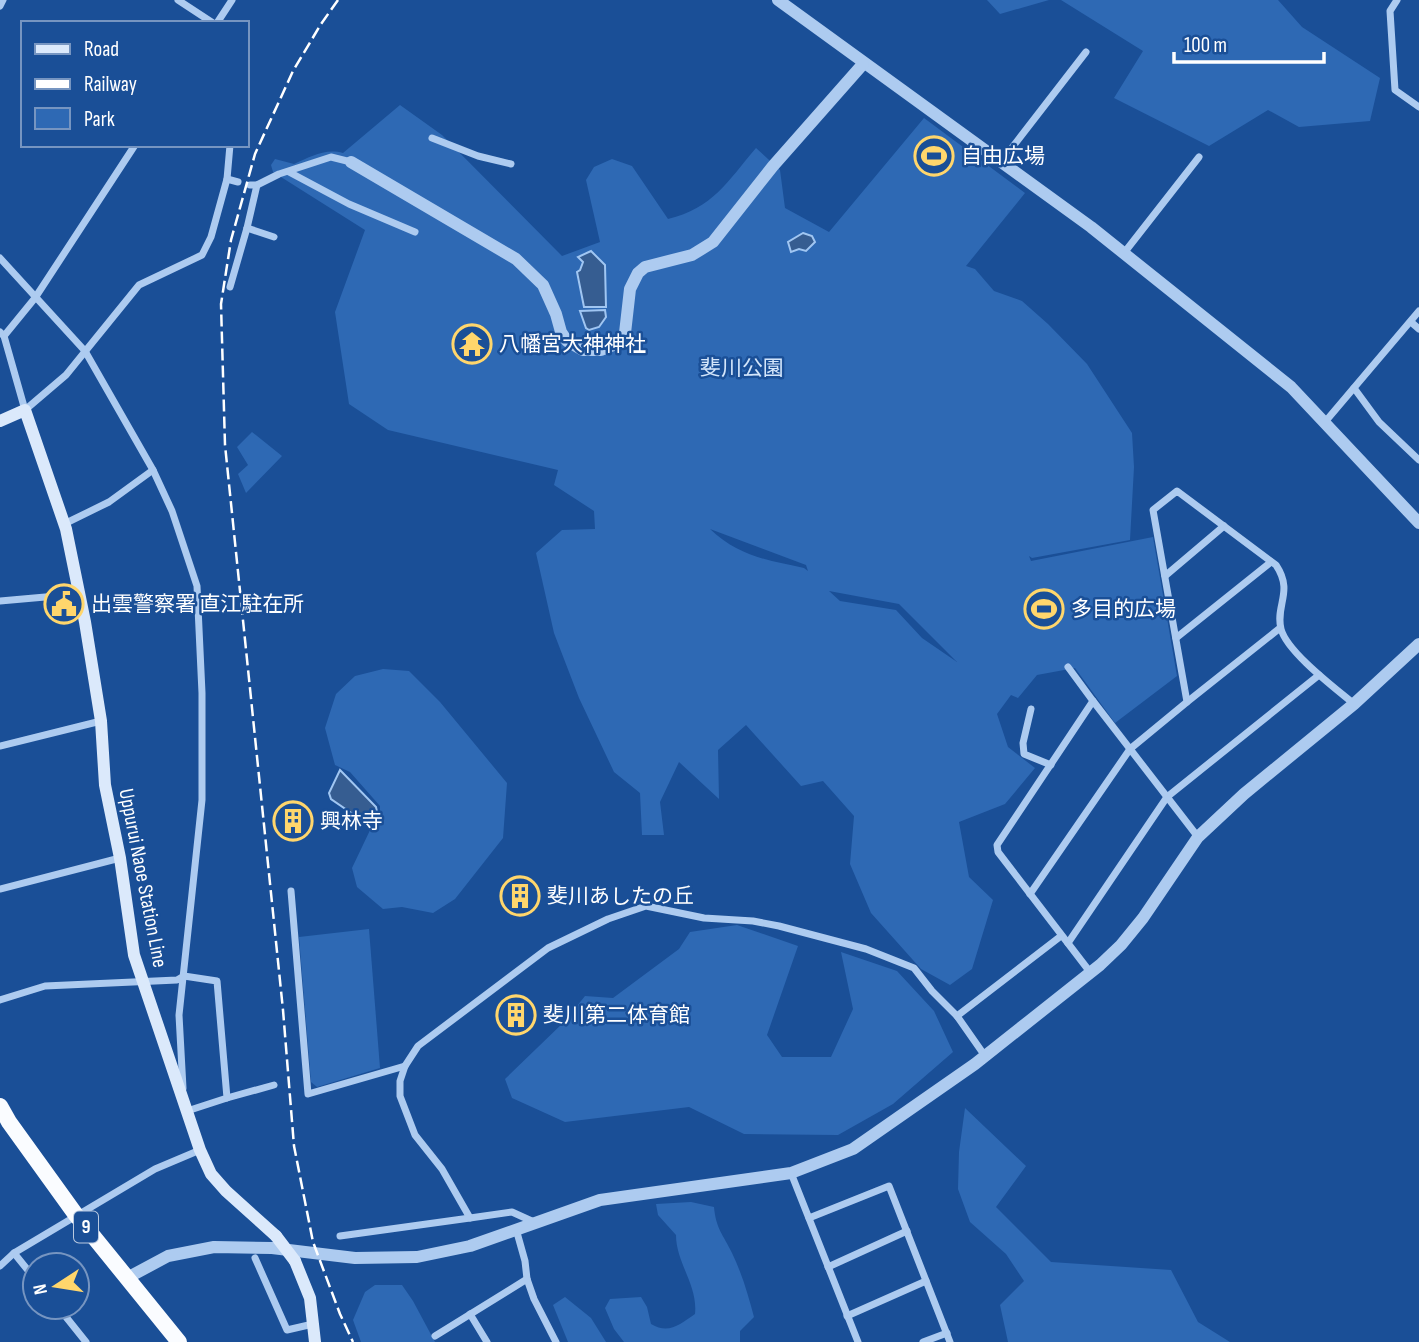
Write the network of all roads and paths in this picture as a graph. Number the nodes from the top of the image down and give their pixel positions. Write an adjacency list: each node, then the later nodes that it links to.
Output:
1 (4, 0): 6 (street)
2 (178, 0): 7 (street)
3 (232, 0): 8 (street)
4 (778, 0): 10 (street)
5 (1397, 0): 11 (street)
6 (0, 6)
7 (212, 21)
8 (216, 21)
9 (1086, 52): 17 (street)
10 (863, 64): 16 (street); 17 (street)
11 (1419, 107)
12 (432, 138): 18 (street)
13 (134, 147): 28 (street)
14 (229, 147): 20 (street)
15 (1199, 157): 25 (street)
16 (351, 162): 19 (street)
17 (1000, 163): 25 (street)
18 (511, 164)
19 (289, 172): 22 (street); 23 (street)
20 (228, 179): 21 (street); 33 (street)
21 (238, 182)
22 (247, 228): 24 (street); 27 (street)
23 (415, 232)
24 (275, 237)
25 (1124, 253): 37 (street)
26 (0, 258): 28 (street)
27 (230, 287)
28 (35, 298): 32 (street); 33 (street)
29 (1419, 311): 30 (street)
30 (1411, 321): 31 (street); 34 (street)
31 (1419, 328)
32 (2, 334): 35 (street)
33 (85, 351): 35 (street); 39 (street)
34 (1354, 388): 37 (street); 38 (street)
35 (25, 410): 36 (main road); 41 (main road, Uppurui Naoe Station Line)
36 (0, 421)
37 (1325, 422): 40 (street)
38 (1419, 460)
39 (153, 470): 41 (street); 69 (street)
40 (1419, 523)
41 (64, 524): 45 (main road, Uppurui Naoe Station Line)
42 (1224, 526): 43 (street); 44 (street); 44 (street)
43 (1271, 562): 47 (street); 48 (street)
44 (1165, 576): 48 (street)
45 (79, 594): 46 (street); 56 (main road, Uppurui Naoe Station Line)
46 (0, 601)
47 (1280, 628): 51 (street); 53 (street)
48 (1176, 638): 53 (street)
49 (1419, 644): 54 (street)
50 (1068, 667): 52 (street)
51 (1319, 675): 54 (street); 60 (street)
52 (1093, 702): 58 (street); 59 (street)
53 (1187, 702): 58 (street)
54 (1354, 704): 61 (street)
55 (1031, 709): 59 (street)
56 (101, 721): 57 (street); 62 (main road, Uppurui Naoe Station Line)
57 (0, 746)
58 (1130, 749): 60 (street); 65 (street)
59 (1051, 765): 65 (street)
60 (1167, 797): 61 (street); 67 (street)
61 (1198, 836): 68 (street)
62 (120, 858): 63 (street); 70 (main road, Uppurui Naoe Station Line)
63 (0, 888)
64 (291, 891): 74 (street)
65 (1030, 894): 66 (street)
66 (1061, 936): 67 (street); 72 (street)
67 (1068, 943): 68 (street)
68 (1090, 972): 73 (street)
69 (184, 976): 70 (street); 76 (street); 77 (street)
70 (144, 982): 71 (street); 77 (main road, Uppurui Naoe Station Line)
71 (0, 1000)
72 (957, 1016): 73 (street); 74 (street)
73 (985, 1056): 80 (street)
74 (405, 1066): 82 (street)
75 (274, 1085): 76 (street)
76 (227, 1098): 77 (street)
77 (186, 1105): 79 (main road, Uppurui Naoe Station Line)
78 (0, 1106): 81 (highway, 9)
79 (200, 1150): 81 (street); 99 (main road, Uppurui Naoe Station Line, bridge)
80 (790, 1173): 83 (street); 84 (street)
81 (76, 1215): 88 (street); 93 (highway, 9)
82 (470, 1218): 84 (street); 87 (street)
83 (809, 1218): 86 (street); 92 (street)
84 (534, 1222): 85 (street)
85 (516, 1229): 93 (street); 94 (street)
86 (907, 1231): 92 (street); 95 (street)
87 (340, 1236)
88 (14, 1253): 90 (street); 91 (street)
89 (255, 1258): 99 (street)
90 (21, 1262)
91 (0, 1266)
92 (828, 1267): 97 (street)
93 (127, 1278): 103 (highway, 9)
94 (527, 1279): 96 (street); 106 (street)
95 (926, 1281): 97 (street); 100 (street)
96 (470, 1314): 101 (street); 105 (street)
97 (848, 1316): 107 (street)
98 (69, 1321): 102 (street)
99 (314, 1324): 104 (main road, Uppurui Naoe Station Line)
100 (947, 1333): 108 (street); 109 (street)
101 (435, 1336)
102 (86, 1342)
103 (179, 1342)
104 (315, 1342)
105 (487, 1342)
106 (556, 1342)
107 (858, 1342)
108 (923, 1342)
109 (950, 1342)

